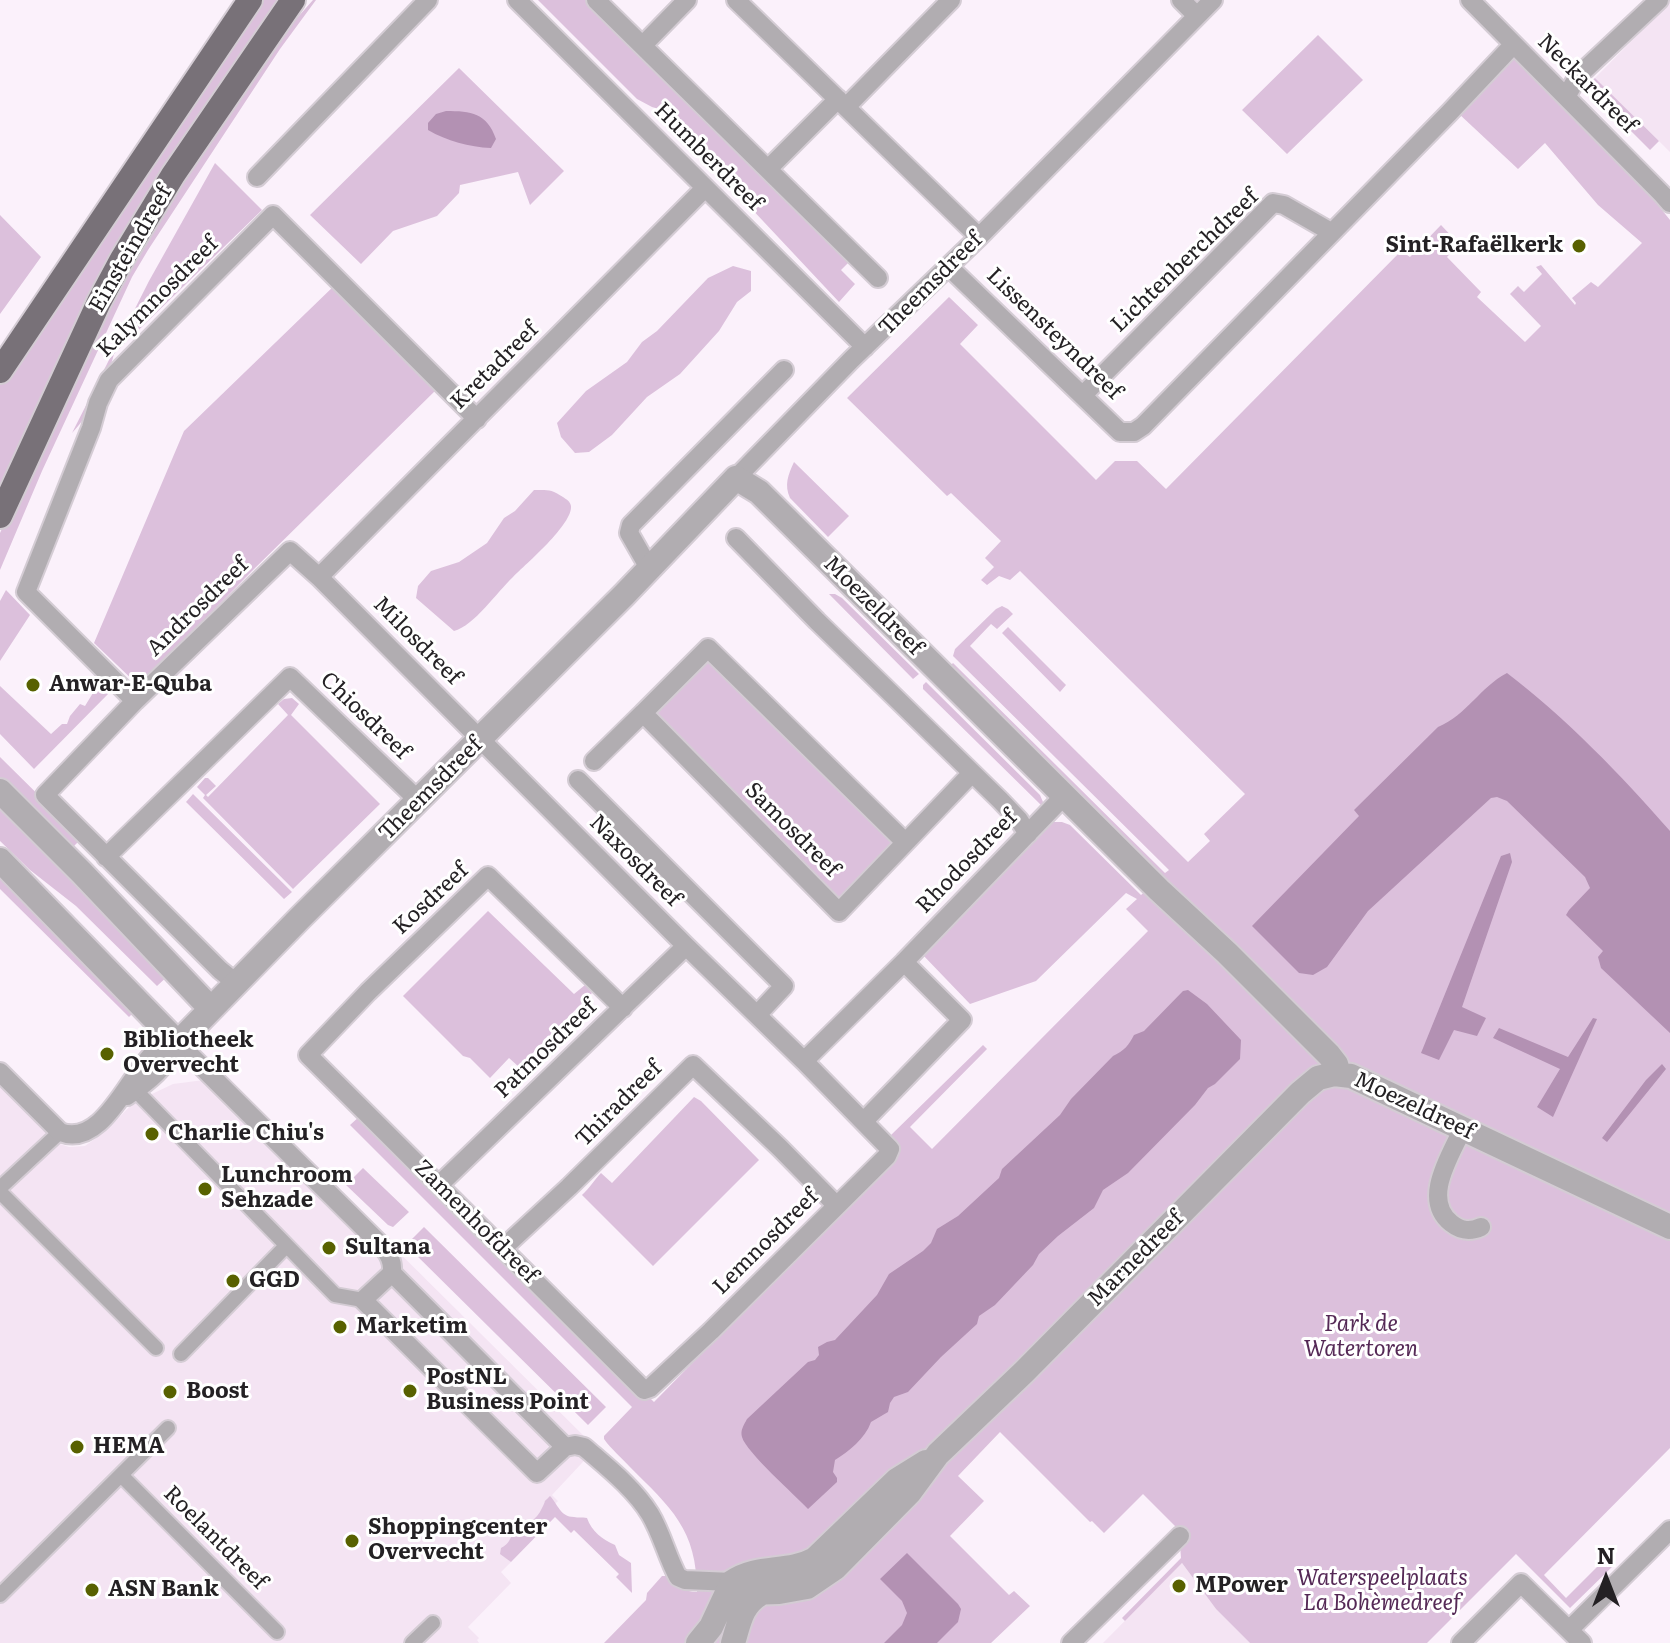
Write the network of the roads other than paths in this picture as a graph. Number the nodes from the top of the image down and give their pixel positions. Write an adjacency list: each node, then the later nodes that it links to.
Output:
1 (250, 0): 28 (main road, Einsteindreef)
2 (293, 0): 32 (main road, Einsteindreef)
3 (428, 0): 19 (street)
4 (517, 0): 20 (street, Humberdreef)
5 (596, 0): 14 (street, Humberdreef)
6 (687, 0): 14 (street)
7 (736, 0): 17 (street)
8 (951, 0): 17 (street)
9 (1181, 0): 13 (street)
10 (1213, 0): 13 (street, Theemsdreef)
11 (1470, 0): 15 (street, Neckardreef)
12 (1659, 0): 16 (street)
13 (1197, 16): 23 (street, Theemsdreef)
14 (643, 45): 18 (street, Humberdreef)
15 (1513, 45): 16 (street, Neckardreef); 22 (street)
16 (1566, 97): 21 (street, Neckardreef)
17 (842, 103): 18 (street); 23 (street)
18 (768, 169): 25 (street, Humberdreef)
19 (257, 177)
20 (705, 188): 26 (street, Humberdreef); 30 (street, Kretadreef)
21 (1670, 203)
22 (1331, 232): 29 (street, Lichtenberchdreef); 29 (street, Lissensteyndreef)
23 (979, 237): 24 (street, Theemsdreef)
24 (949, 267): 26 (street, Theemsdreef); 29 (street, Lissensteyndreef)
25 (878, 278)
26 (865, 347): 31 (street, Theemsdreef)
27 (784, 370): 34 (street)
28 (0, 371)
29 (1083, 395)
30 (477, 419): 35 (street, Kretadreef); 36 (street, Kalymnosdreef)
31 (736, 478): 34 (street, Theemsdreef); 44 (street, Moezeldreef)
32 (0, 516)
33 (736, 538): 40 (street)
34 (649, 568): 38 (street, Theemsdreef)
35 (319, 577): 36 (street, Androsdreef); 38 (street, Milosdreef)
36 (135, 701): 47 (street, Androsdreef)
37 (643, 713): 39 (street); 46 (street); 46 (street, Samosdreef)
38 (481, 740): 43 (street, Theemsdreef); 49 (street, Naxosdreef)
39 (594, 761)
40 (972, 773): 45 (street); 46 (street, Samosdreef)
41 (578, 780): 54 (street, Naxosdreef)
42 (0, 791): 53 (street)
43 (419, 801): 47 (street, Chiosdreef); 51 (street, Theemsdreef)
44 (1060, 801): 45 (street, Rhodosdreef); 59 (street, Moezeldreef)
45 (1028, 834): 50 (street, Rhodosdreef)
46 (905, 842)
47 (106, 857): 51 (street)
48 (0, 860): 55 (street)
49 (686, 946): 52 (street, Patmosdreef); 54 (street, Naxosdreef)
50 (904, 962): 57 (street, Rhodosdreef); 61 (street)
51 (236, 983): 53 (street, Theemsdreef)
52 (623, 1008): 56 (street, Kosdreef); 64 (street, Patmosdreef)
53 (211, 1009): 55 (street)
54 (757, 1015): 57 (street, Naxosdreef)
55 (178, 1043): 63 (street); 71 (street)
56 (308, 1055): 64 (street, Zamenhofdreef)
57 (804, 1061): 61 (street, Naxosdreef)
58 (0, 1072): 63 (street)
59 (1328, 1076): 62 (street, Moezeldreef); 78 (street, Marnedreef)
60 (142, 1097): 69 (street)
61 (864, 1121): 66 (street, Lemnosdreef)
62 (1463, 1128): 67 (street); 68 (street, Moezeldreef)
63 (60, 1132): 65 (street)
64 (439, 1185): 70 (street, Zamenhofdreef)
65 (0, 1190): 73 (street)
66 (836, 1205): 70 (street, Thiradreef); 75 (street, Lemnosdreef)
67 (1481, 1227)
68 (1670, 1227)
69 (286, 1246): 72 (street); 74 (street)
70 (502, 1249): 75 (street, Zamenhofdreef)
71 (392, 1273): 72 (street); 77 (street)
72 (363, 1300): 77 (street)
73 (156, 1348)
74 (181, 1354)
75 (644, 1390)
76 (168, 1428): 79 (street)
77 (565, 1447): 82 (street)
78 (938, 1454): 82 (street, Marnedreef); 83 (street, Marnedreef)
79 (121, 1475): 84 (street); 86 (street, Roelantdreef)
80 (1670, 1530): 87 (street)
81 (1180, 1536): 91 (street)
82 (732, 1582): 83 (street); 89 (street)
83 (760, 1594): 90 (street)
84 (0, 1595)
85 (433, 1623): 88 (street)
86 (277, 1632)
87 (1575, 1636): 92 (street)
88 (412, 1643)
89 (698, 1643)
90 (733, 1643)
91 (1071, 1643)
92 (1461, 1643)

